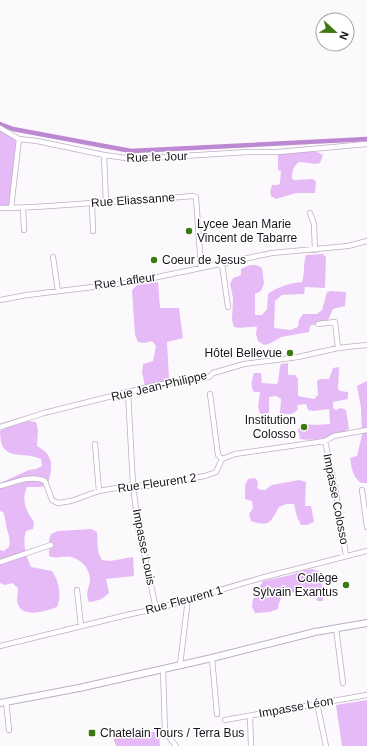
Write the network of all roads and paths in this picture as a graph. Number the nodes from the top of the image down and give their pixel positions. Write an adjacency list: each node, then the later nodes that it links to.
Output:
1 (0, 128): 2 (street)
2 (18, 139): 4 (street, Rue le Jour); 8 (street)
3 (367, 144): 4 (street, Rue le Jour)
4 (104, 155): 5 (street)
5 (106, 202): 6 (street, Rue Eliassanne); 17 (street, Rue Eliassanne)
6 (92, 203): 9 (street, Rue Eliassanne); 12 (street)
7 (0, 208): 8 (street, Rue Eliassanne)
8 (11, 208): 9 (street, Rue Eliassanne)
9 (23, 208): 11 (street)
10 (310, 212): 14 (street)
11 (24, 230)
12 (93, 231)
13 (367, 241): 14 (street, Rue Lafleur)
14 (315, 250): 16 (street, Rue Lafleur)
15 (53, 257): 18 (street)
16 (222, 264): 17 (street, Rue Lafleur); 20 (street)
17 (201, 268): 18 (street, Rue Lafleur)
18 (58, 291): 19 (street, Rue Lafleur)
19 (0, 300)
20 (228, 307)
21 (318, 324): 23 (street)
22 (367, 345): 23 (street, Rue Jean-Philippe)
23 (338, 348): 24 (street, Rue Jean-Philippe)
24 (128, 392): 26 (street, Rue Jean-Philippe); 31 (street, Impasse Louis)
25 (210, 394): 30 (street)
26 (0, 427)
27 (367, 430): 28 (street)
28 (325, 441): 30 (street); 38 (street, Impasse Colosso)
29 (95, 444): 34 (street)
30 (222, 459): 31 (street, Rue Fleurent 2)
31 (133, 485): 34 (street, Rue Fleurent 2); 42 (street, Impasse Louis)
32 (0, 486): 34 (street, Rue Fleurent 2)
33 (362, 490): 35 (street)
34 (99, 491)
35 (367, 527)
36 (51, 545): 39 (street)
37 (367, 551): 38 (street, Rue Fleurent 1)
38 (346, 556): 41 (street, Rue Fleurent 1)
39 (0, 562)
40 (77, 590): 44 (street)
41 (188, 599): 42 (street, Rue Fleurent 1); 48 (street)
42 (156, 609): 44 (street, Rue Fleurent 1)
43 (367, 623): 45 (main road)
44 (81, 626): 46 (street, Rue Fleurent 1)
45 (336, 628): 47 (main road); 50 (street)
46 (0, 646)
47 (212, 658): 48 (main road); 54 (street)
48 (180, 665): 49 (main road)
49 (162, 669): 52 (main road); 58 (street)
50 (343, 683)
51 (367, 695): 53 (street, Impasse Léon)
52 (3, 702): 57 (street)
53 (317, 703): 55 (street, Impasse Léon); 60 (street)
54 (217, 714)
55 (250, 716): 56 (street, Impasse Léon); 59 (street)
56 (225, 720)
57 (10, 730)
58 (176, 746)
59 (251, 746)
60 (326, 746)

